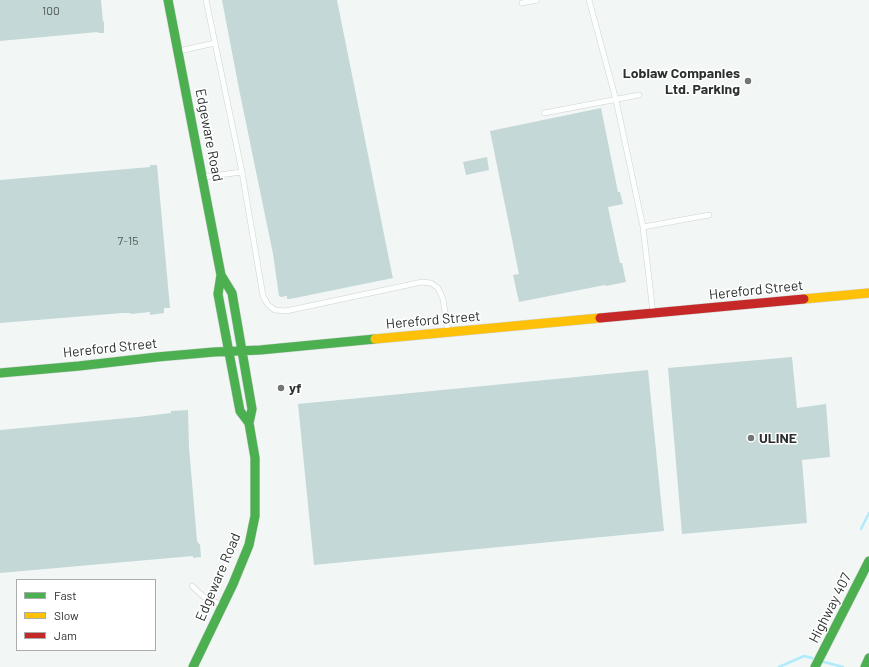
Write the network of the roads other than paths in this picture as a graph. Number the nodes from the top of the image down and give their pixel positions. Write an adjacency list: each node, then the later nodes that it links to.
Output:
1 (168, 0): 7 (main road, Edgeware Road)
2 (206, 0): 6 (lane)
3 (537, 0): 5 (lane)
4 (589, 0): 9 (lane)
5 (522, 3)
6 (215, 43): 7 (lane); 11 (lane)
7 (178, 51): 12 (main road, Edgeware Road)
8 (639, 95): 9 (lane)
9 (616, 100): 10 (lane); 14 (lane)
10 (544, 113)
11 (242, 172): 12 (lane); 18 (lane)
12 (202, 177): 15 (main road, Edgeware Road)
13 (709, 215): 14 (lane)
14 (643, 227): 17 (lane)
15 (221, 275): 19 (main road, Edgeware Road); 20 (main road, Edgeware Road)
16 (869, 293): 17 (main road, Hereford Street)
17 (653, 314): 18 (main road, Hereford Street)
18 (448, 332): 20 (main road, Hereford Street)
19 (229, 352): 20 (main road, Hereford Street); 21 (main road, Hereford Street); 22 (main road, Edgeware Road)
20 (242, 352): 22 (main road, Edgeware Road)
21 (0, 373)
22 (249, 423): 25 (main road, Edgeware Road)
23 (869, 561): 28 (main road, Highway 407)
24 (192, 586): 25 (lane)
25 (223, 605): 27 (main road, Edgeware Road)
26 (869, 658): 29 (main road)
27 (193, 667)
28 (815, 667)
29 (864, 667)

